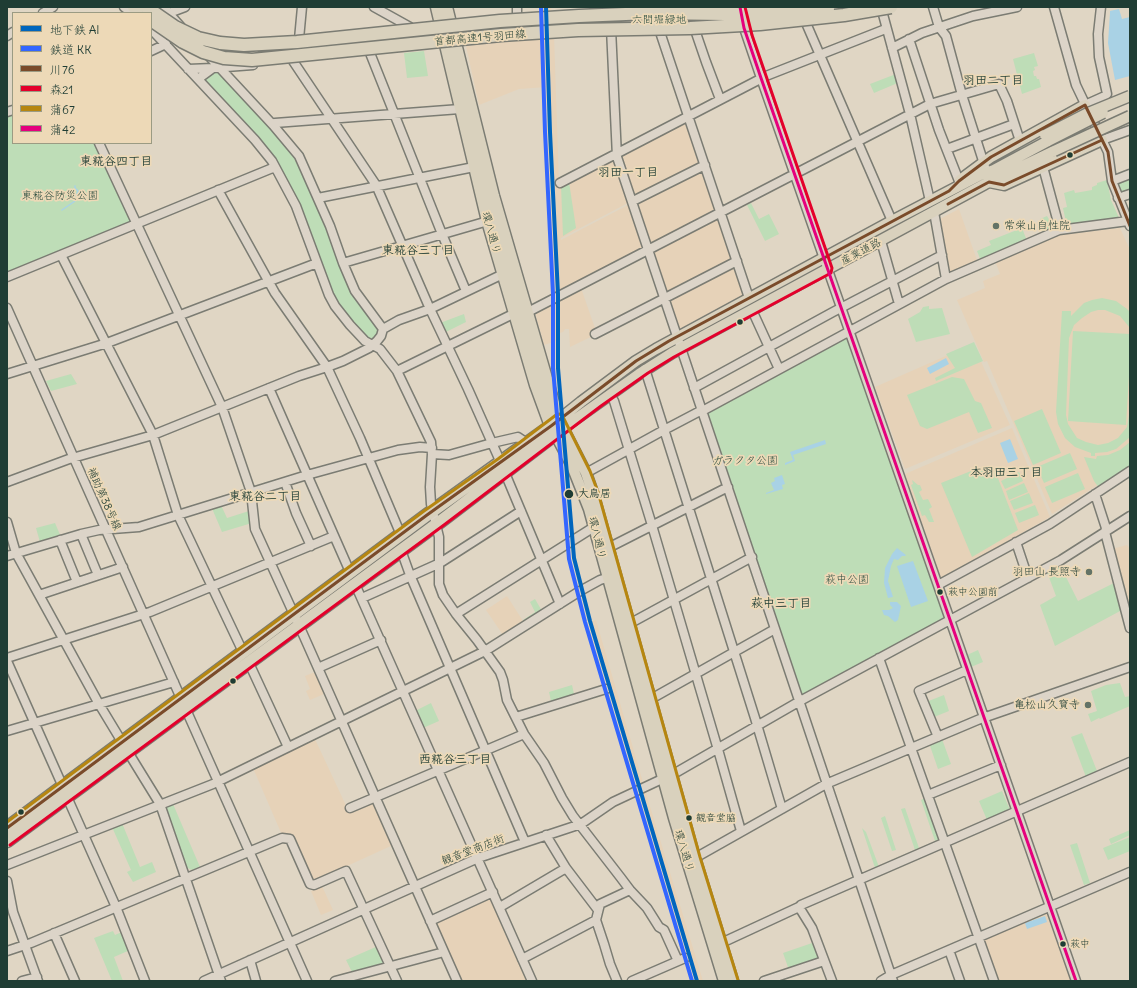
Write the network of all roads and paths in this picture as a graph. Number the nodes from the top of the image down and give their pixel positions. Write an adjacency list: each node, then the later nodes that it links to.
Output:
1 (146, 7): 37 (highway, 首都高速1号羽田線, bridge)
2 (185, 7): 18 (street)
3 (302, 7): 40 (street)
4 (374, 7): 24 (street)
5 (437, 7): 32 (highway, 環八通り)
6 (446, 7): 32 (highway, 環八通り)
7 (792, 7): 16 (street)
8 (799, 7): 22 (street)
9 (851, 7): 20 (highway, 首都高速1号羽田線, bridge)
10 (899, 7): 17 (street)
11 (933, 7): 28 (street)
12 (1017, 7): 28 (street)
13 (1054, 7): 54 (street)
14 (1102, 7): 54 (street)
15 (610, 8): 16 (street); 19 (street); 35 (street)
16 (741, 8): 26 (street)
17 (884, 9): 22 (street); 23 (highway, 首都高速1号羽田線, bridge); 27 (street)
18 (166, 10): 42 (street)
19 (517, 11): 32 (street)
20 (725, 14): 25 (highway, bridge); 37 (highway, 首都高速1号羽田線, bridge)
21 (152, 21): 37 (highway, 首都高速1号羽田線, bridge)
22 (806, 22): 26 (street); 44 (street)
23 (725, 26): 25 (highway, bridge); 37 (highway, 首都高速1号羽田線, bridge)
24 (410, 27): 32 (street); 40 (street)
25 (500, 28): 32 (highway)
26 (744, 28): 30 (street); 47 (street)
27 (886, 28): 39 (street); 44 (street)
28 (939, 28): 36 (street); 49 (street)
29 (152, 30): 38 (street)
30 (695, 30): 31 (street); 51 (street)
31 (660, 32): 35 (street); 58 (street)
32 (448, 33): 33 (street); 40 (highway); 43 (street); 55 (highway, 環八通り); 123 (highway, 環八通り)
33 (541, 34)
34 (556, 34): 35 (street)
35 (612, 34): 71 (street)
36 (909, 39): 39 (street); 53 (street)
37 (190, 40): 40 (highway, bridge)
38 (166, 44): 41 (street); 46 (street)
39 (892, 48): 57 (street)
40 (294, 50): 42 (street); 43 (street); 45 (street); 60 (street)
41 (152, 51)
42 (205, 52): 45 (street)
43 (370, 53): 56 (street)
44 (820, 54): 47 (street); 68 (street)
45 (216, 68): 46 (street); 48 (street); 62 (street)
46 (188, 69): 48 (street)
47 (761, 78): 51 (street); 77 (street)
48 (198, 79): 75 (street)
49 (962, 95): 53 (street); 61 (street); 64 (street)
50 (1130, 96): 65 (main road, bridge)
51 (720, 100): 58 (street)
52 (1130, 100): 65 (main road, bridge)
53 (930, 104): 57 (street); 70 (street)
54 (1085, 105): 66 (main road); 67 (street)
55 (460, 109): 56 (street); 73 (highway, 環八通り)
56 (394, 114): 60 (street); 79 (street)
57 (910, 114): 68 (street); 91 (street)
58 (688, 116): 71 (street); 72 (street)
59 (1130, 116): 81 (main road, 産業道路, bridge)
60 (332, 119): 62 (street); 84 (street)
61 (1014, 124): 64 (street); 66 (street)
62 (273, 125): 88 (street)
63 (1130, 130): 67 (street)
64 (975, 138): 70 (street); 76 (street)
65 (1046, 138): 76 (main road, 産業道路)
66 (1020, 140): 76 (main road)
67 (1102, 140): 74 (main road); 82 (street)
68 (858, 141): 77 (street); 95 (street)
69 (99, 144): 96 (street)
70 (947, 149): 80 (street)
71 (617, 153): 83 (street); 90 (street)
72 (705, 165): 90 (street); 92 (street)
73 (474, 166): 79 (street); 94 (highway, 環八通り)
74 (1043, 166): 81 (main road); 98 (street)
75 (275, 167): 85 (street); 107 (street)
76 (985, 167): 80 (main road); 81 (street); 86 (main road, 産業道路)
77 (794, 174): 92 (street); 105 (street)
78 (1130, 174): 82 (street)
79 (419, 177): 84 (street); 99 (street)
80 (959, 181): 86 (main road)
81 (990, 182): 93 (main road, 産業道路)
82 (1112, 182): 89 (street)
83 (560, 183)
84 (376, 185): 88 (street); 101 (street)
85 (218, 190): 96 (street); 114 (street)
86 (949, 191): 91 (main road, 産業道路)
87 (1130, 194): 89 (street)
88 (318, 198): 108 (street)
89 (1118, 198): 97 (street)
90 (633, 201): 102 (street)
91 (930, 201): 95 (main road, 産業道路)
92 (721, 212): 102 (street); 106 (street)
93 (934, 212): 100 (main road, 産業道路); 104 (street)
94 (488, 221): 99 (street); 110 (highway, 環八通り)
95 (892, 221): 105 (main road, 産業道路)
96 (137, 224): 103 (street); 124 (street)
97 (1129, 224): 98 (street)
98 (1060, 230): 112 (street)
99 (442, 234): 101 (street); 115 (street)
100 (881, 241): 109 (main road, 産業道路); 113 (street)
101 (402, 245): 108 (street); 120 (street)
102 (649, 250): 116 (street); 123 (street)
103 (61, 255): 111 (street); 129 (street)
104 (942, 255): 112 (street); 113 (street)
105 (823, 258): 109 (street); 117 (main road, 産業道路)
106 (737, 261): 116 (street); 117 (street)
107 (317, 263): 114 (street); 130 (street)
108 (343, 263): 125 (street)
109 (827, 270): 121 (street); 122 (main road, 産業道路)
110 (503, 274): 115 (street); 123 (highway, 環八通り)
111 (7, 277)
112 (946, 278): 118 (street)
113 (892, 281): 118 (street); 121 (street)
114 (268, 282): 124 (street); 135 (street)
115 (466, 291): 120 (street)
116 (665, 298): 127 (street); 128 (street)
117 (749, 298): 128 (main road, 産業道路)
118 (899, 304): 126 (street)
119 (7, 308): 134 (street, 補助第38号線)
120 (430, 308): 125 (street); 131 (street)
121 (841, 308): 126 (street); 132 (street)
122 (752, 310): 132 (street); 133 (main road, 産業道路)
123 (520, 313): 131 (street); 145 (highway, 環八通り)
124 (179, 315): 129 (street); 143 (street)
125 (383, 329): 130 (street)
126 (849, 332): 136 (street); 197 (street)
127 (595, 334)
128 (678, 336): 133 (street); 145 (main road, 産業道路)
129 (106, 343): 134 (street); 147 (street)
130 (374, 345): 135 (street); 138 (street)
131 (447, 346): 138 (street); 148 (street)
132 (769, 347): 136 (street); 141 (street)
133 (681, 349): 137 (main road, 産業道路); 141 (street)
134 (33, 366): 139 (street); 152 (street, 補助第38号線)
135 (328, 367): 140 (street); 153 (street)
136 (779, 369): 144 (street)
137 (645, 370): 142 (main road, 産業道路); 146 (street)
138 (397, 371): 151 (street)
139 (7, 374)
140 (268, 388): 143 (street); 157 (street)
141 (694, 388): 144 (street)
142 (610, 394): 145 (main road, 産業道路); 150 (street)
143 (222, 407): 147 (street); 161 (street)
144 (702, 410): 146 (street); 160 (street)
145 (557, 427): 149 (highway, 産業道路); 154 (highway, 産業道路); 156 (main road, 環八通り); 171 (main road, 環八通り)
146 (664, 430): 150 (street); 163 (street)
147 (153, 435): 152 (street); 166 (street)
148 (492, 443): 149 (street); 151 (street); 154 (street)
149 (528, 443): 154 (highway, 産業道路)
150 (629, 449): 156 (street); 170 (street)
151 (432, 451): 153 (street); 164 (street)
152 (74, 457): 158 (street); 172 (street, 補助第38号線)
153 (368, 458): 157 (street); 175 (street)
154 (503, 468): 164 (highway, 産業道路); 165 (street); 169 (highway, 産業道路)
155 (1130, 471): 162 (street)
156 (586, 473): 180 (main road, 環八通り)
157 (307, 475): 159 (street); 176 (street)
158 (7, 482)
159 (285, 482): 161 (street); 179 (street)
160 (728, 487): 163 (street); 184 (street)
161 (251, 492): 166 (street); 186 (street)
162 (1095, 494): 173 (street); 178 (street)
163 (689, 507): 170 (street); 194 (street)
164 (433, 511): 169 (street); 175 (highway, 産業道路)
165 (521, 511): 185 (street); 187 (street)
166 (178, 515): 172 (street); 198 (street)
167 (1130, 516): 173 (street, 観音堂商店街)
168 (7, 522): 182 (street)
169 (435, 525): 181 (highway, 産業道路); 187 (street)
170 (652, 526): 180 (street); 201 (street)
171 (594, 527): 185 (street); 192 (main road, 環八通り)
172 (106, 530): 174 (street); 188 (street, 補助第38号線)
173 (1105, 532): 193 (street, 観音堂商店街); 209 (street)
174 (81, 534): 177 (street); 190 (street)
175 (401, 535): 189 (highway, 産業道路)
176 (334, 536): 179 (street); 189 (street)
177 (60, 540): 182 (street); 195 (street)
178 (1016, 542): 193 (street); 197 (street)
179 (311, 546): 186 (street)
180 (608, 548): 192 (main road, 環八通り)
181 (401, 550): 191 (street); 196 (highway, 産業道路)
182 (16, 553): 183 (street); 199 (street)
183 (7, 556)
184 (752, 558): 194 (street); 210 (street)
185 (542, 560): 202 (street); 205 (street)
186 (271, 562): 198 (street); 204 (street)
187 (440, 563): 191 (street); 205 (street)
188 (122, 567): 190 (street); 203 (street, 補助第38号線)
189 (350, 572): 204 (highway, 産業道路)
190 (98, 575): 195 (street)
191 (410, 576): 200 (street); 221 (street)
192 (611, 577): 202 (street); 207 (main road, 環八通り); 248 (main road, 環八通り)
193 (1028, 578): 206 (street, 観音堂商店街)
194 (710, 579): 201 (street); 214 (street)
195 (77, 582): 199 (street)
196 (356, 584): 200 (street); 208 (highway, 産業道路)
197 (938, 585): 206 (street)
198 (213, 587): 203 (street); 215 (street)
199 (39, 595): 211 (street)
200 (362, 598): 212 (street)
201 (674, 599): 207 (street); 223 (street)
202 (560, 604): 213 (street)
203 (144, 614): 211 (street); 224 (street, 補助第38号線)
204 (294, 614): 208 (street); 215 (highway, 産業道路)
205 (456, 614): 213 (street)
206 (950, 620): 216 (street, 観音堂商店街); 222 (street)
207 (629, 624): 228 (main road, 環八通り)
208 (299, 626): 218 (highway, 産業道路); 220 (street)
209 (1130, 628)
210 (775, 629): 214 (street); 229 (street)
211 (64, 640): 217 (street); 230 (street)
212 (381, 640): 220 (street); 226 (street)
213 (485, 651): 221 (street); 232 (street)
214 (734, 651): 223 (street); 236 (street)
215 (243, 652): 227 (highway, 産業道路)
216 (879, 658): 229 (street, 観音堂商店街); 243 (street)
217 (7, 660): 235 (street)
218 (249, 663): 231 (highway, 産業道路); 241 (street)
219 (1130, 667): 233 (street)
220 (318, 668): 234 (street)
221 (450, 668): 226 (street); 244 (street)
222 (967, 670): 233 (street); 239 (street)
223 (695, 674): 228 (street); 242 (street)
224 (174, 682): 227 (street, 補助第38号線); 230 (street)
225 (606, 688): 232 (street)
226 (403, 691): 234 (street); 247 (street)
227 (180, 699): 231 (street, 補助第38号線); 240 (highway, 産業道路)
228 (651, 699): 248 (main road, 環八通り)
229 (800, 701): 236 (street, 観音堂商店街); 250 (street)
230 (99, 704): 235 (street); 240 (street)
231 (186, 710): 240 (highway, 産業道路); 249 (street, 補助第38号線)
232 (516, 717): 238 (street)
233 (984, 718): 239 (street); 246 (street)
234 (342, 721): 241 (street); 253 (street)
235 (34, 723): 237 (street); 251 (street)
236 (757, 726): 242 (street, 観音堂商店街); 256 (street)
237 (7, 731)
238 (524, 734): 244 (street); 258 (street)
239 (938, 737): 243 (street)
240 (125, 747): 251 (highway); 254 (street)
241 (288, 747): 249 (street)
242 (718, 748): 248 (street, 観音堂商店街); 260 (street)
243 (911, 748): 250 (street); 252 (street)
244 (485, 750): 247 (street); 264 (street)
245 (1130, 762): 257 (street)
246 (1000, 765): 252 (street); 257 (street)
247 (438, 770): 253 (street); 267 (street)
248 (667, 777): 258 (street, 観音堂商店街); 268 (main road, 環八通り); 290 (main road, 環八通り)
249 (218, 781): 254 (street); 266 (street, 補助第38号線)
250 (826, 784): 256 (street); 273 (street)
251 (65, 792): 259 (highway); 261 (street); 263 (highway)
252 (928, 796): 265 (street)
253 (376, 797): 255 (street); 275 (street)
254 (160, 804): 261 (street); 272 (street)
255 (350, 808)
256 (782, 809): 260 (street)
257 (1017, 811): 265 (street); 278 (street)
258 (581, 824): 262 (street, 観音堂商店街); 276 (street)
259 (7, 828)
260 (741, 831): 268 (street)
261 (84, 834): 269 (street); 279 (street)
262 (546, 835): 264 (street, 観音堂商店街); 270 (street)
263 (7, 841)
264 (525, 842): 267 (street, 観音堂商店街)
265 (945, 842): 273 (street); 287 (street)
266 (250, 852): 272 (street); 282 (street); 288 (street, 補助第38号線)
267 (478, 858): 275 (street, 観音堂商店街); 277 (street)
268 (695, 858): 290 (main road, 環八通り)
269 (7, 865)
270 (566, 868): 280 (street); 283 (street)
271 (1130, 872): 278 (street)
272 (185, 879): 279 (street); 298 (street)
273 (859, 880): 281 (street); 299 (street)
274 (7, 882): 289 (street)
275 (415, 886): 282 (street, 観音堂商店街); 285 (street)
276 (630, 890): 283 (street); 312 (street)
277 (493, 892): 280 (street); 285 (street)
278 (1050, 906): 287 (street); 320 (street)
279 (116, 907): 286 (street); 303 (street)
280 (500, 907): 295 (street)
281 (799, 907): 290 (street); 296 (street)
282 (364, 909): 288 (street, 観音堂商店街); 297 (street)
283 (598, 910): 284 (street)
284 (596, 920): 295 (street); 311 (street)
285 (430, 921): 293 (street)
286 (54, 933): 289 (street); 302 (street)
287 (978, 938): 291 (street); 319 (street)
288 (290, 942): 294 (street, 観音堂商店街); 306 (street, 補助第38号線)
289 (25, 945): 292 (street); 300 (street)
290 (717, 945): 313 (main road, 環八通り); 314 (main road, 環八通り)
291 (949, 950): 299 (street); 318 (street)
292 (7, 951)
293 (444, 952): 297 (street); 309 (street)
294 (250, 960): 298 (street, 観音堂商店街); 305 (street)
295 (522, 960): 310 (street)
296 (824, 961): 315 (street); 316 (street)
297 (390, 966): 307 (street); 308 (street)
298 (220, 978): 304 (street, 観音堂商店街)
299 (892, 978): 317 (street)
300 (38, 979): 301 (street)
301 (22, 981)
302 (74, 981)
303 (145, 981)
304 (204, 981)
305 (256, 981)
306 (307, 981)
307 (335, 981)
308 (397, 981)
309 (457, 981)
310 (532, 981)
311 (616, 981)
312 (632, 981)
313 (724, 981)
314 (734, 981)
315 (764, 981)
316 (832, 981)
317 (881, 981)
318 (960, 981)
319 (994, 981)
320 (1076, 981)

